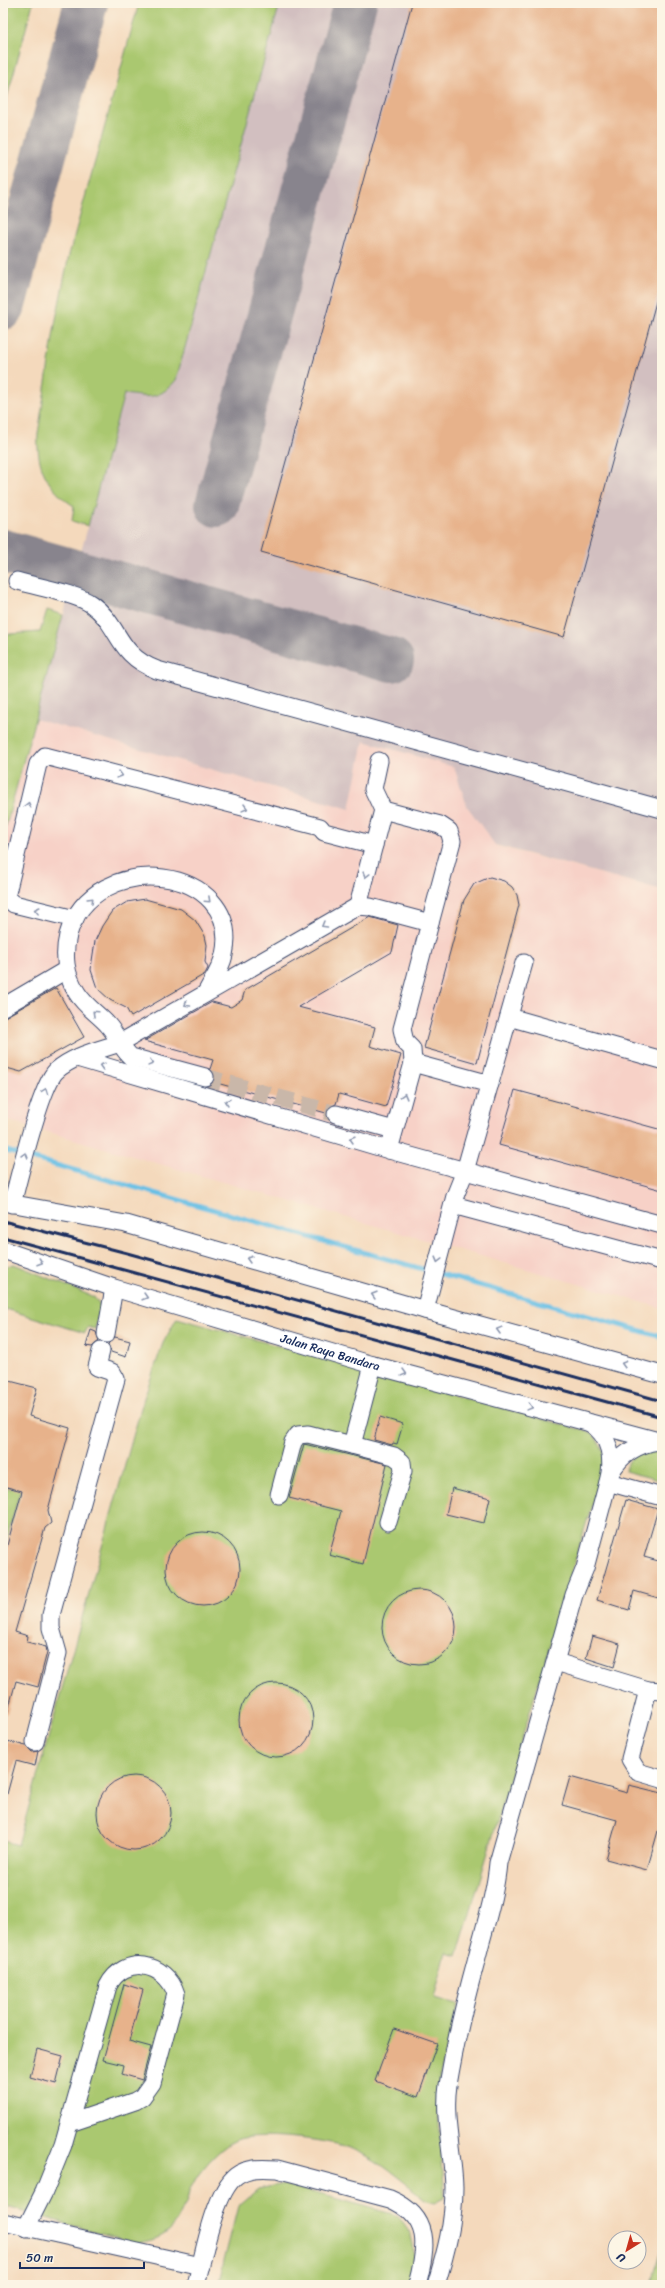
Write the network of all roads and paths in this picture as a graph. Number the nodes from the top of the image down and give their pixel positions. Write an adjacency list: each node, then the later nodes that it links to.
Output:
1 (17, 581): 3 (street)
2 (379, 761): 4 (street)
3 (662, 809)
4 (384, 810): 5 (street); 8 (street)
5 (374, 845): 6 (street, one-way to 6); 7 (street, one-way to 5)
6 (358, 906): 8 (street); 11 (street, one-way to 11)
7 (75, 919): 10 (street); 11 (street, one-way to 11)
8 (430, 923): 17 (street)
9 (524, 963): 13 (street)
10 (66, 970): 12 (street); 14 (street, one-way to 10)
11 (206, 994): 14 (street, one-way to 14)
12 (3, 1007)
13 (509, 1017): 16 (street); 19 (street)
14 (120, 1043): 15 (street); 18 (street, one-way to 18)
15 (77, 1058): 22 (street, one-way to 15); 24 (street, one-way to 15)
16 (662, 1060)
17 (413, 1063): 19 (street); 21 (street, one-way to 17)
18 (205, 1077)
19 (490, 1084): 23 (street)
20 (336, 1114): 21 (street)
21 (394, 1130): 22 (street)
22 (390, 1150): 23 (street)
23 (465, 1171): 25 (street); 26 (street)
24 (8, 1203): 30 (street, one-way to 24)
25 (453, 1205): 28 (street); 30 (street, one-way to 30)
26 (662, 1225)
27 (3, 1250): 29 (street, Jalan Raya Bandara, one-way to 29)
28 (662, 1261)
29 (114, 1288): 31 (street); 33 (street, Jalan Raya Bandara, one-way to 33)
30 (425, 1310): 34 (street, one-way to 30)
31 (106, 1334)
32 (101, 1351): 44 (street)
33 (373, 1365): 35 (street, Jalan Raya Bandara, one-way to 35); 37 (street)
34 (662, 1375)
35 (588, 1422): 36 (street, Jalan Raya Bandara); 38 (street)
36 (660, 1442): 38 (street)
37 (352, 1445): 39 (street); 41 (street)
38 (610, 1477): 40 (street); 42 (street)
39 (279, 1494)
40 (662, 1497)
41 (388, 1522)
42 (556, 1662): 43 (street); 52 (street)
43 (655, 1690): 45 (street)
44 (35, 1742)
45 (662, 1779)
46 (70, 2123): 46 (street); 48 (street)
47 (3, 2222): 48 (street)
48 (26, 2228): 49 (street)
49 (201, 2266): 50 (street); 51 (street)
50 (196, 2285)
51 (417, 2285)
52 (436, 2285)

